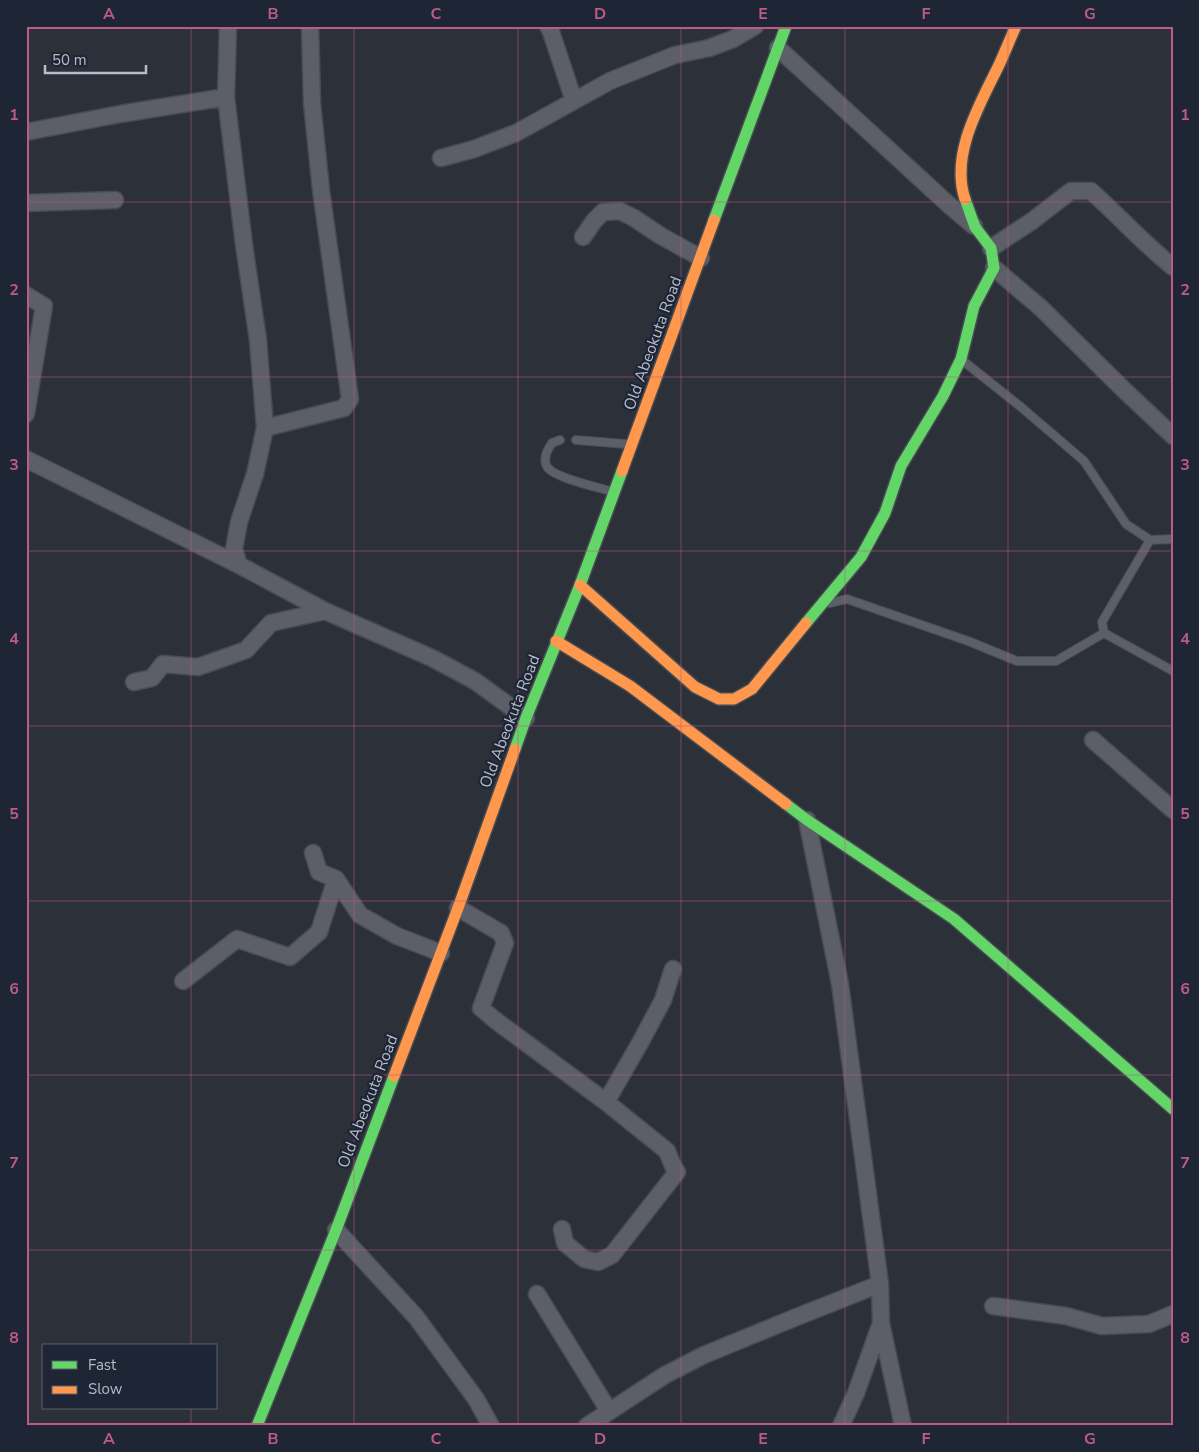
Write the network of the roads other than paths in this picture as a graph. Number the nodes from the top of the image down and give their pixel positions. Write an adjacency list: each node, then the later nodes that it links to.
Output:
1 (229, 26): 8 (street)
2 (310, 26): 23 (street)
3 (548, 26): 9 (street)
4 (755, 26): 9 (street)
5 (786, 26): 7 (main road, Old Abeokuta Road)
6 (1016, 26): 14 (main road)
7 (778, 48): 14 (street); 17 (main road, Old Abeokuta Road)
8 (226, 97): 10 (street); 23 (street)
9 (574, 100): 11 (street)
10 (26, 132)
11 (441, 158)
12 (114, 200): 13 (street)
13 (26, 203)
14 (975, 227): 16 (main road)
15 (583, 237): 17 (street)
16 (990, 248): 18 (street); 19 (main road)
17 (700, 258): 27 (main road, Old Abeokuta Road)
18 (1173, 267)
19 (994, 268): 21 (main road); 24 (street)
20 (26, 295): 22 (street)
21 (961, 359): 31 (lane); 34 (main road)
22 (26, 414)
23 (265, 428): 32 (street)
24 (1173, 436)
25 (560, 440): 29 (lane)
26 (576, 440): 27 (lane)
27 (632, 445): 29 (main road, Old Abeokuta Road)
28 (26, 459): 32 (street)
29 (614, 492): 33 (main road, Old Abeokuta Road)
30 (1173, 538): 31 (lane)
31 (1150, 540): 36 (lane)
32 (239, 565): 35 (street)
33 (580, 584): 34 (main road); 37 (main road, Old Abeokuta Road)
34 (822, 606): 36 (lane)
35 (325, 611): 39 (street); 40 (street)
36 (1104, 633): 38 (lane)
37 (556, 641): 40 (main road, Old Abeokuta Road); 43 (main road)
38 (1173, 671)
39 (134, 682)
40 (526, 718): 46 (main road, Old Abeokuta Road)
41 (1093, 740): 42 (street)
42 (1173, 810)
43 (806, 820): 51 (main road); 54 (street)
44 (313, 853): 45 (street)
45 (336, 879): 47 (street); 49 (street)
46 (458, 908): 47 (main road, Old Abeokuta Road); 50 (street)
47 (441, 954): 53 (main road, Old Abeokuta Road)
48 (673, 969): 50 (street)
49 (183, 980)
50 (606, 1102): 52 (street)
51 (1173, 1110)
52 (562, 1229)
53 (336, 1230): 60 (main road, Old Abeokuta Road); 61 (street)
54 (880, 1284): 58 (street); 59 (street)
55 (537, 1294): 59 (street)
56 (993, 1306): 57 (street)
57 (1173, 1314)
58 (880, 1322): 62 (street); 63 (street)
59 (600, 1420)
60 (257, 1426)
61 (491, 1426)
62 (841, 1426)
63 (903, 1426)

